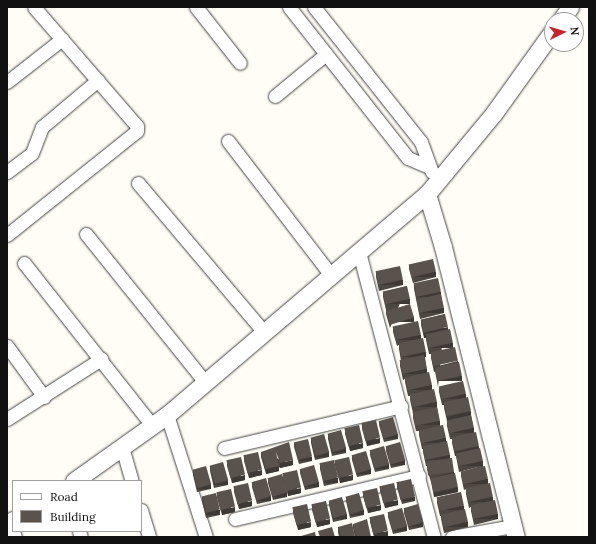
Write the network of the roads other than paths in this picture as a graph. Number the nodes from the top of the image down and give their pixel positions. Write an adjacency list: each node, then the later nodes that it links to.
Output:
1 (34, 7): 6 (street)
2 (196, 7): 9 (street)
3 (307, 7): 5 (street)
4 (314, 7): 15 (street)
5 (293, 11): 8 (street)
6 (62, 39): 10 (street); 11 (street)
7 (544, 43): 15 (street)
8 (326, 54): 12 (street); 15 (street)
9 (240, 62)
10 (98, 80): 14 (street); 19 (street)
11 (7, 82)
12 (275, 96)
13 (228, 141): 22 (street)
14 (7, 172)
15 (434, 174): 17 (street)
16 (138, 182): 23 (street)
17 (427, 194): 20 (street); 39 (street)
18 (86, 234): 26 (street)
19 (7, 235)
20 (358, 252): 22 (street); 28 (street)
21 (24, 263): 25 (street)
22 (331, 275): 23 (street)
23 (264, 332): 26 (street)
24 (7, 346): 27 (street)
25 (101, 359): 27 (street); 31 (street)
26 (205, 382): 29 (street)
27 (44, 397): 30 (street)
28 (401, 406): 33 (street); 34 (street)
29 (167, 415): 31 (street); 41 (street)
30 (7, 419)
31 (152, 425): 32 (street)
32 (122, 447): 35 (street); 36 (street)
33 (224, 448)
34 (419, 476): 38 (street); 42 (street)
35 (75, 480)
36 (132, 480)
37 (142, 513): 40 (street)
38 (235, 519)
39 (515, 532): 43 (street)
40 (149, 537)
41 (206, 537)
42 (434, 537)
43 (452, 537)

